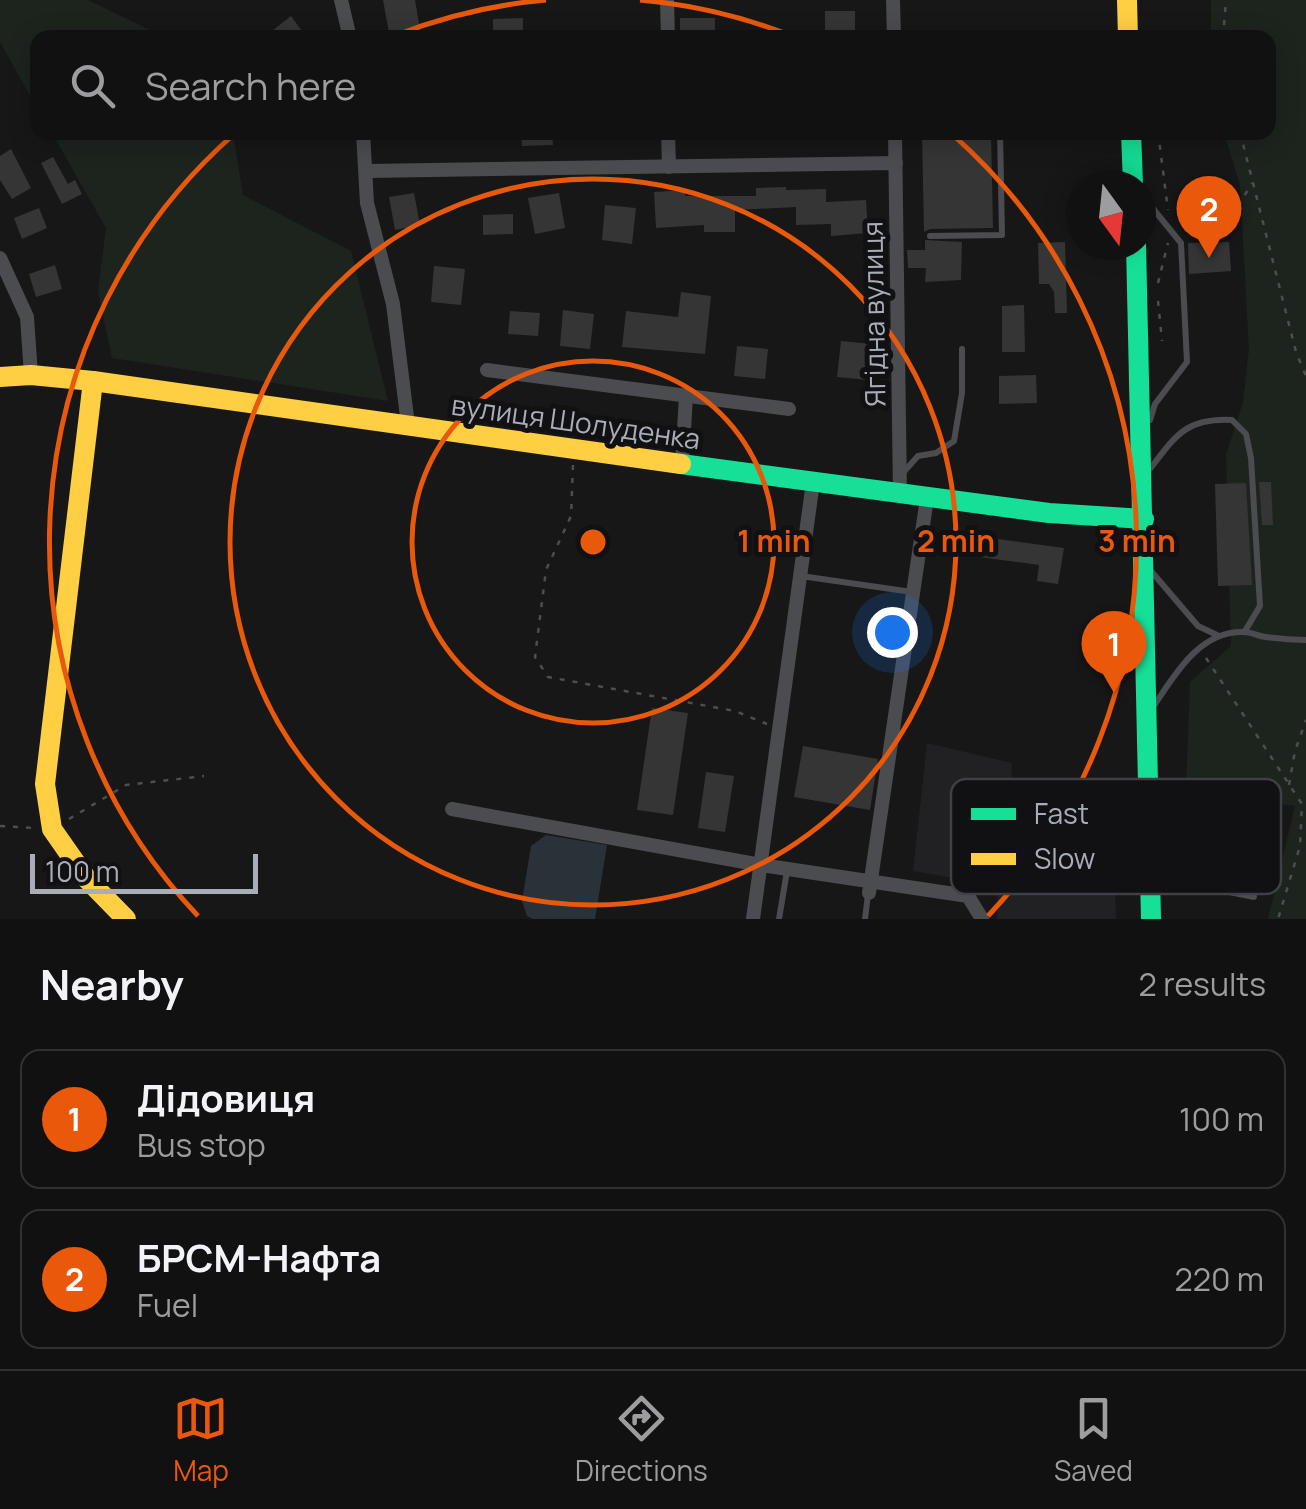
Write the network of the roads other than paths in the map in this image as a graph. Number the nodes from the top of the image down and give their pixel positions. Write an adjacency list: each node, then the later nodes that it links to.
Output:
1 (341, 0): 5 (street)
2 (667, 0): 6 (street)
3 (894, 0): 7 (street)
4 (1127, 0): 8 (main road)
5 (348, 30)
6 (668, 30)
7 (894, 30)
8 (1128, 30)
9 (364, 140): 17 (street)
10 (668, 140): 15 (street)
11 (895, 140): 14 (street, Ягідна вулиця)
12 (1000, 140): 19 (lane)
13 (1130, 140): 16 (main road)
14 (896, 164): 15 (street); 34 (street, Ягідна вулиця)
15 (668, 168): 17 (street)
16 (1132, 170)
17 (367, 171): 29 (street)
18 (1156, 213): 30 (lane)
19 (930, 236)
20 (0, 258): 24 (street)
21 (1136, 260): 30 (main road)
22 (962, 349): 34 (lane)
23 (487, 370): 27 (street)
24 (31, 376): 25 (main road, вулиця Шолуденка); 26 (main road, вулиця Шолуденка)
25 (0, 377)
26 (93, 381): 29 (main road, вулиця Шолуденка); 51 (main road)
27 (686, 396): 28 (street); 31 (street)
28 (790, 409)
29 (408, 425): 31 (main road, вулиця Шолуденка)
30 (1142, 445): 32 (main road)
31 (682, 464): 33 (main road, вулиця Шолуденка)
32 (1143, 478): 36 (main road); 40 (lane)
33 (813, 482): 34 (main road, вулиця Шолуденка); 38 (street)
34 (900, 485): 35 (main road, вулиця Шолуденка)
35 (927, 498): 36 (main road, вулиця Шолуденка); 39 (street)
36 (1144, 519): 37 (main road)
37 (1145, 564): 41 (lane); 43 (main road)
38 (800, 576): 39 (lane); 46 (street)
39 (913, 592): 48 (street)
40 (1245, 631): 41 (lane); 42 (lane)
41 (1218, 635): 43 (lane)
42 (1306, 640)
43 (1148, 714): 44 (main road)
44 (1149, 779)
45 (452, 809): 46 (street)
46 (761, 865): 47 (street); 52 (street)
47 (787, 869): 48 (street); 53 (lane)
48 (871, 886): 54 (lane); 55 (street)
49 (1241, 894): 50 (lane)
50 (1254, 896)
51 (126, 919)
52 (753, 919)
53 (779, 919)
54 (865, 919)
55 (982, 919)

